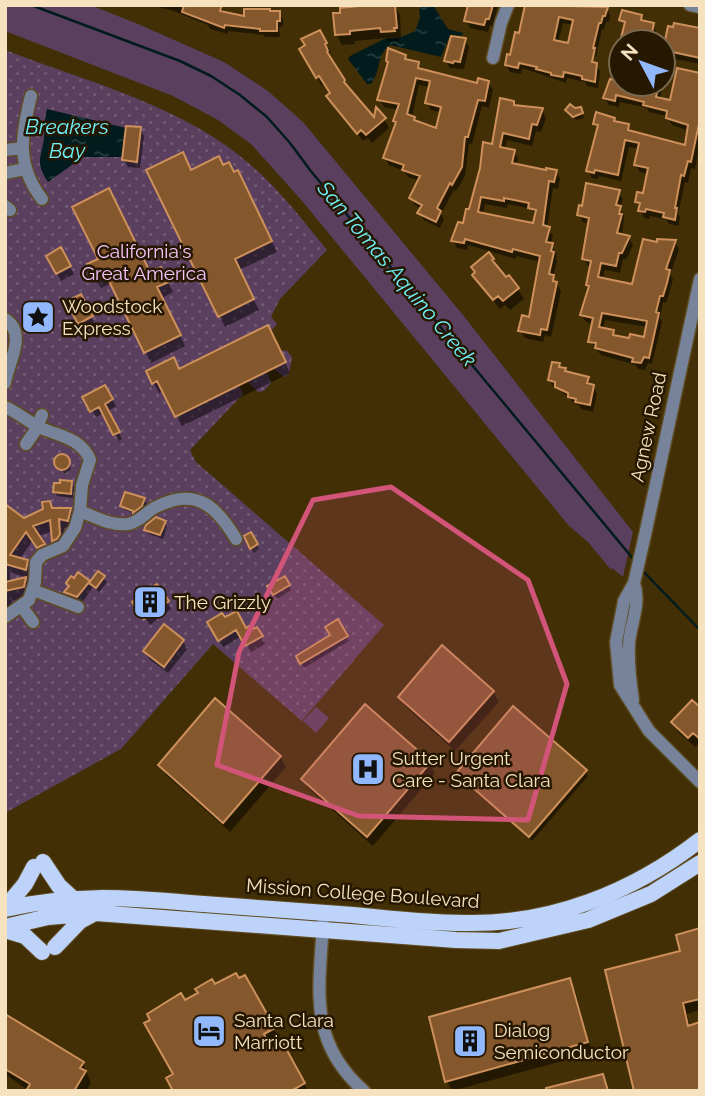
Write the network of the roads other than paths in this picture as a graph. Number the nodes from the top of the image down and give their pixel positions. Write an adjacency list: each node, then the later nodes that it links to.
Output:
1 (508, 5): 4 (street)
2 (690, 5): 3 (street)
3 (700, 7)
4 (494, 58)
5 (31, 96): 6 (street)
6 (23, 148): 7 (street); 8 (street)
7 (5, 150)
8 (25, 169): 9 (street); 10 (street)
9 (5, 173)
10 (42, 199)
11 (700, 279): 26 (street, Agnew Road)
12 (5, 319): 14 (street)
13 (18, 376): 15 (street)
14 (5, 383)
15 (5, 390): 16 (street)
16 (7, 406): 17 (street)
17 (36, 421): 18 (street); 19 (street)
18 (26, 444)
19 (80, 511): 20 (street); 21 (street)
20 (236, 539)
21 (33, 590): 22 (street); 23 (street)
22 (22, 607): 24 (street); 25 (street)
23 (78, 607)
24 (5, 617)
25 (33, 622)
26 (700, 782)
27 (700, 840): 32 (main road, Mission College Boulevard)
28 (700, 863): 32 (main road, Mission College Boulevard)
29 (71, 897): 30 (main road, Mission College Boulevard); 30 (main road); 32 (main road, Mission College Boulevard)
30 (5, 908)
31 (96, 913): 32 (main road, Mission College Boulevard); 33 (main road, Mission College Boulevard); 33 (main road)
32 (323, 921): 34 (street)
33 (5, 929)
34 (364, 1091)

